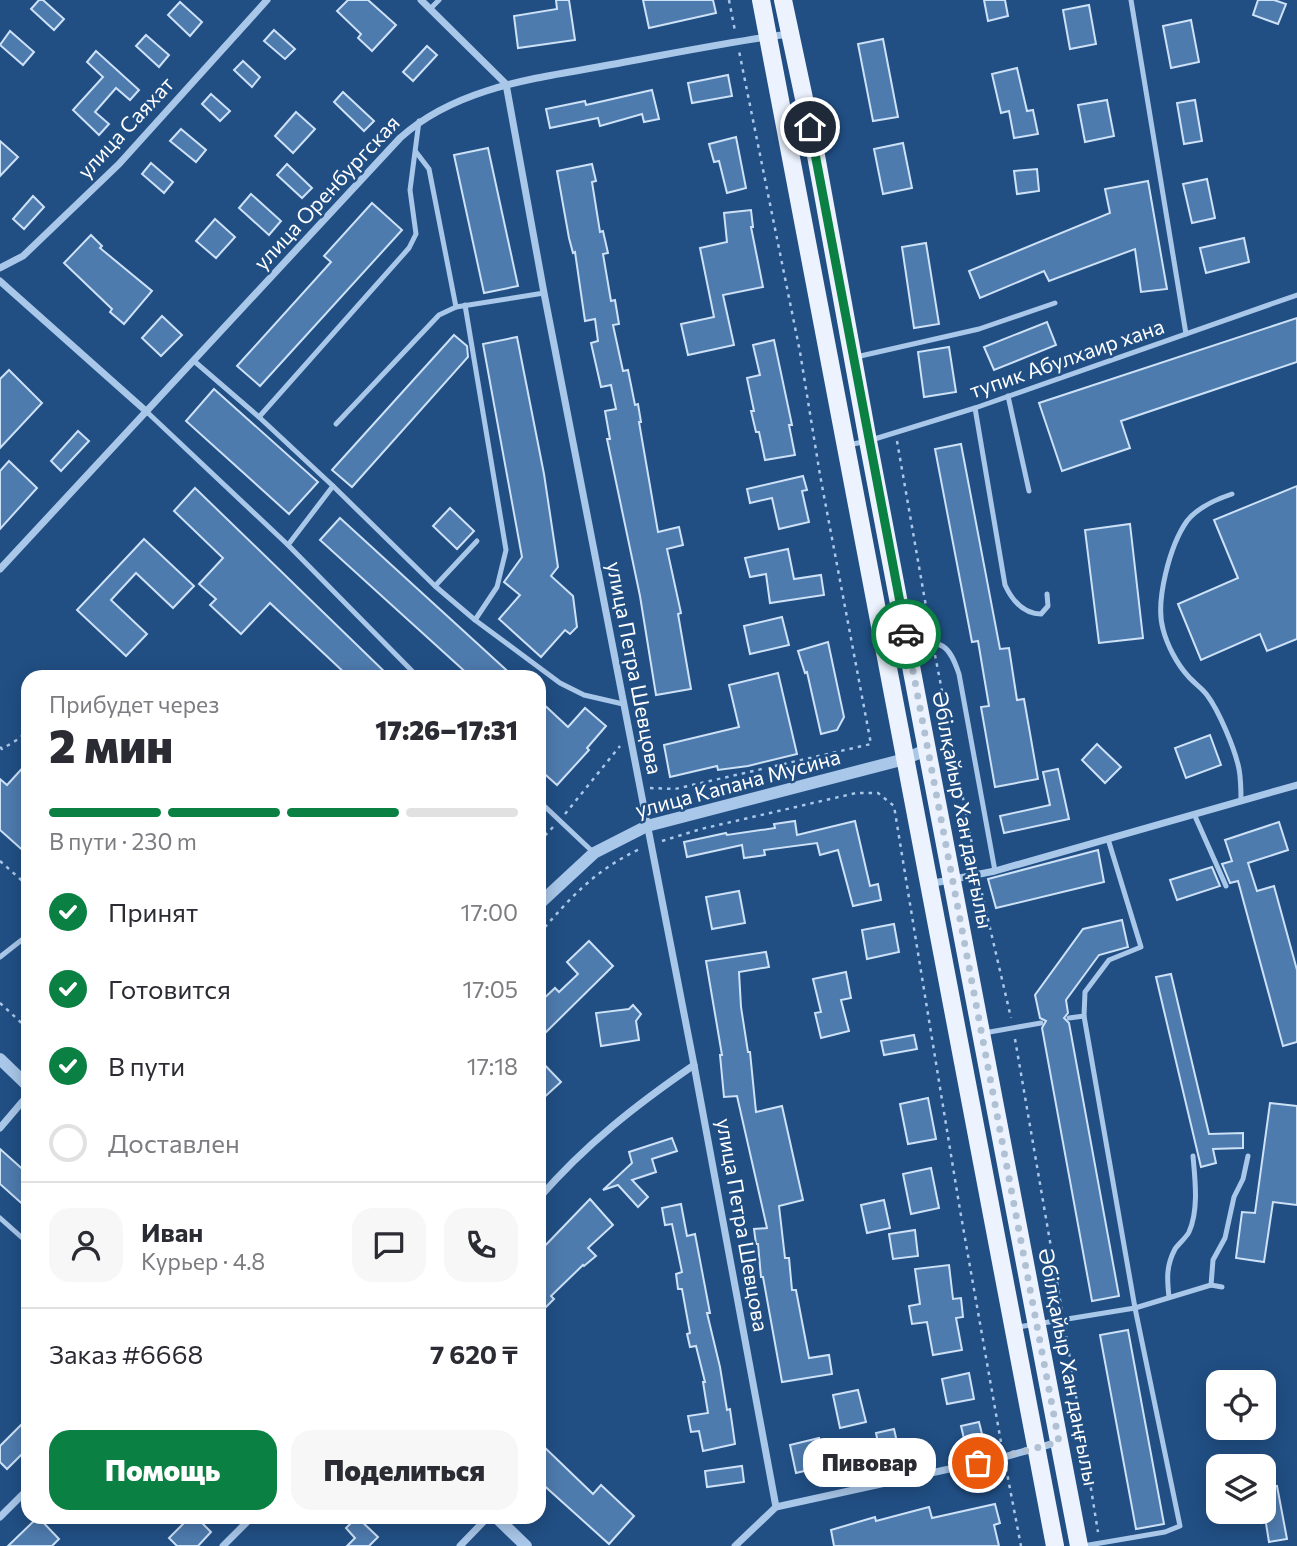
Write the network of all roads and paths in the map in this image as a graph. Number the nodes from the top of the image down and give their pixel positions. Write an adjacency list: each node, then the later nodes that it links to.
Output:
1 (267, 0): 15 (street, улица Саяхат)
2 (421, 0): 8 (street)
3 (439, 0): 8 (lane)
4 (729, 0): 11 (path)
5 (761, 0): 10 (main road)
6 (783, 0): 9 (main road, Әбілқайыр Хан даңғылы)
7 (1131, 0): 22 (lane)
8 (430, 9): 12 (street)
9 (789, 34): 10 (street, улица Оренбургская); 23 (main road, Әбілқайыр Хан даңғылы)
10 (768, 37): 11 (street, улица Оренбургская); 32 (main road)
11 (737, 42): 12 (street, улица Оренбургская); 54 (path)
12 (506, 84): 13 (street, улица Оренбургская); 17 (street, улица Петра Шевцова)
13 (419, 120): 14 (lane); 24 (street, улица Оренбургская)
14 (416, 152): 21 (lane); 28 (lane)
15 (0, 268)
16 (0, 281): 27 (street)
17 (544, 293): 20 (lane); 47 (street, улица Петра Шевцова)
18 (1297, 296): 22 (lane, тупик Абулхаир хана)
19 (1055, 303): 23 (lane)
20 (465, 305): 21 (lane); 41 (lane)
21 (456, 307): 29 (lane)
22 (1186, 334): 25 (lane, тупик Абулхаир хана)
23 (853, 357): 31 (main road, Әбілқайыр Хан даңғылы)
24 (194, 360): 27 (street, улица Оренбургская); 28 (lane)
25 (1008, 396): 26 (lane, тупик Абулхаир хана); 34 (lane)
26 (975, 408): 30 (lane, тупик Абулхаир хана); 40 (lane)
27 (146, 412): 37 (lane); 38 (street, улица Оренбургская)
28 (258, 417): 33 (lane)
29 (335, 424)
30 (895, 433): 31 (lane, тупик Абулхаир хана); 42 (path)
31 (868, 441): 32 (lane, тупик Абулхаир хана); 43 (main road, Әбілқайыр Хан даңғылы)
32 (845, 446): 52 (main road)
33 (333, 486): 37 (lane); 39 (lane)
34 (1029, 491)
35 (1232, 494): 55 (lane)
36 (477, 541): 39 (lane)
37 (288, 545): 44 (lane)
38 (0, 569)
39 (435, 586): 41 (lane)
40 (1047, 594)
41 (475, 620): 45 (lane)
42 (932, 641): 43 (lane); 65 (lane); 66 (path)
43 (907, 644): 51 (main road, Әбілқайыр Хан даңғылы)
44 (411, 670)
45 (542, 670)
46 (546, 673): 47 (lane)
47 (624, 704): 48 (street, улица Петра Шевцова)
48 (629, 735): 54 (street, улица Петра Шевцова); 58 (path)
49 (21, 737): 50 (path)
50 (0, 747)
51 (928, 750): 52 (street, улица Капана Мусина); 68 (main road, Әбілқайыр Хан даңғылы)
52 (905, 759): 59 (street, улица Капана Мусина); 69 (main road)
53 (1297, 785): 55 (street)
54 (640, 788): 59 (street, улица Петра Шевцова)
55 (1241, 801): 57 (street)
56 (546, 808): 58 (lane)
57 (1194, 814): 61 (street); 70 (lane)
58 (559, 821): 60 (path); 63 (lane)
59 (648, 827): 62 (street, улица Петра Шевцова); 63 (street, улица Капана Мусина)
60 (546, 835)
61 (1108, 839): 65 (street); 76 (lane)
62 (651, 844): 72 (path); 83 (street, улица Петра Шевцова); 101 (path)
63 (594, 853): 71 (street, улица Капана Мусина)
64 (0, 862): 67 (path)
65 (995, 871): 66 (street)
66 (978, 875): 68 (street); 80 (path)
67 (21, 880)
68 (952, 880): 69 (street); 81 (main road, Әбілқайыр Хан даңғылы)
69 (929, 885): 98 (main road)
70 (1226, 886)
71 (546, 898)
72 (546, 926)
73 (21, 940): 74 (lane)
74 (0, 957)
75 (0, 1003): 78 (path)
76 (1084, 1016): 77 (lane); 95 (lane)
77 (1069, 1018)
78 (21, 1022)
79 (1041, 1023): 80 (lane)
80 (1013, 1028): 81 (lane); 96 (path)
81 (981, 1034): 97 (main road, Әбілқайыр Хан даңғылы)
82 (0, 1059): 84 (street)
83 (694, 1065): 89 (street); 103 (street, улица Петра Шевцова)
84 (21, 1079)
85 (21, 1103): 86 (street)
86 (0, 1128)
87 (1193, 1156): 94 (lane)
88 (1248, 1156): 92 (lane)
89 (546, 1190)
90 (0, 1217): 91 (lane)
91 (21, 1236)
92 (1211, 1285): 93 (lane); 94 (lane)
93 (1222, 1287)
94 (1169, 1297): 95 (lane)
95 (1135, 1308): 96 (lane); 108 (lane)
96 (1064, 1319): 97 (lane); 108 (path)
97 (1037, 1324): 98 (lane); 99 (main road, Әбілқайыр Хан даңғылы)
98 (1013, 1328): 100 (main road)
99 (1059, 1442): 100 (street); 115 (main road, Әбілқайыр Хан даңғылы)
100 (1036, 1447): 101 (street); 114 (main road)
101 (1004, 1457): 103 (street); 113 (path)
102 (21, 1496): 104 (street)
103 (776, 1507): 112 (street)
104 (0, 1517)
105 (245, 1524): 109 (street)
106 (481, 1524): 110 (street)
107 (503, 1524): 111 (street)
108 (1100, 1543): 115 (lane)
109 (223, 1546)
110 (460, 1546)
111 (526, 1546)
112 (735, 1546)
113 (1021, 1546)
114 (1055, 1546)
115 (1081, 1546)

